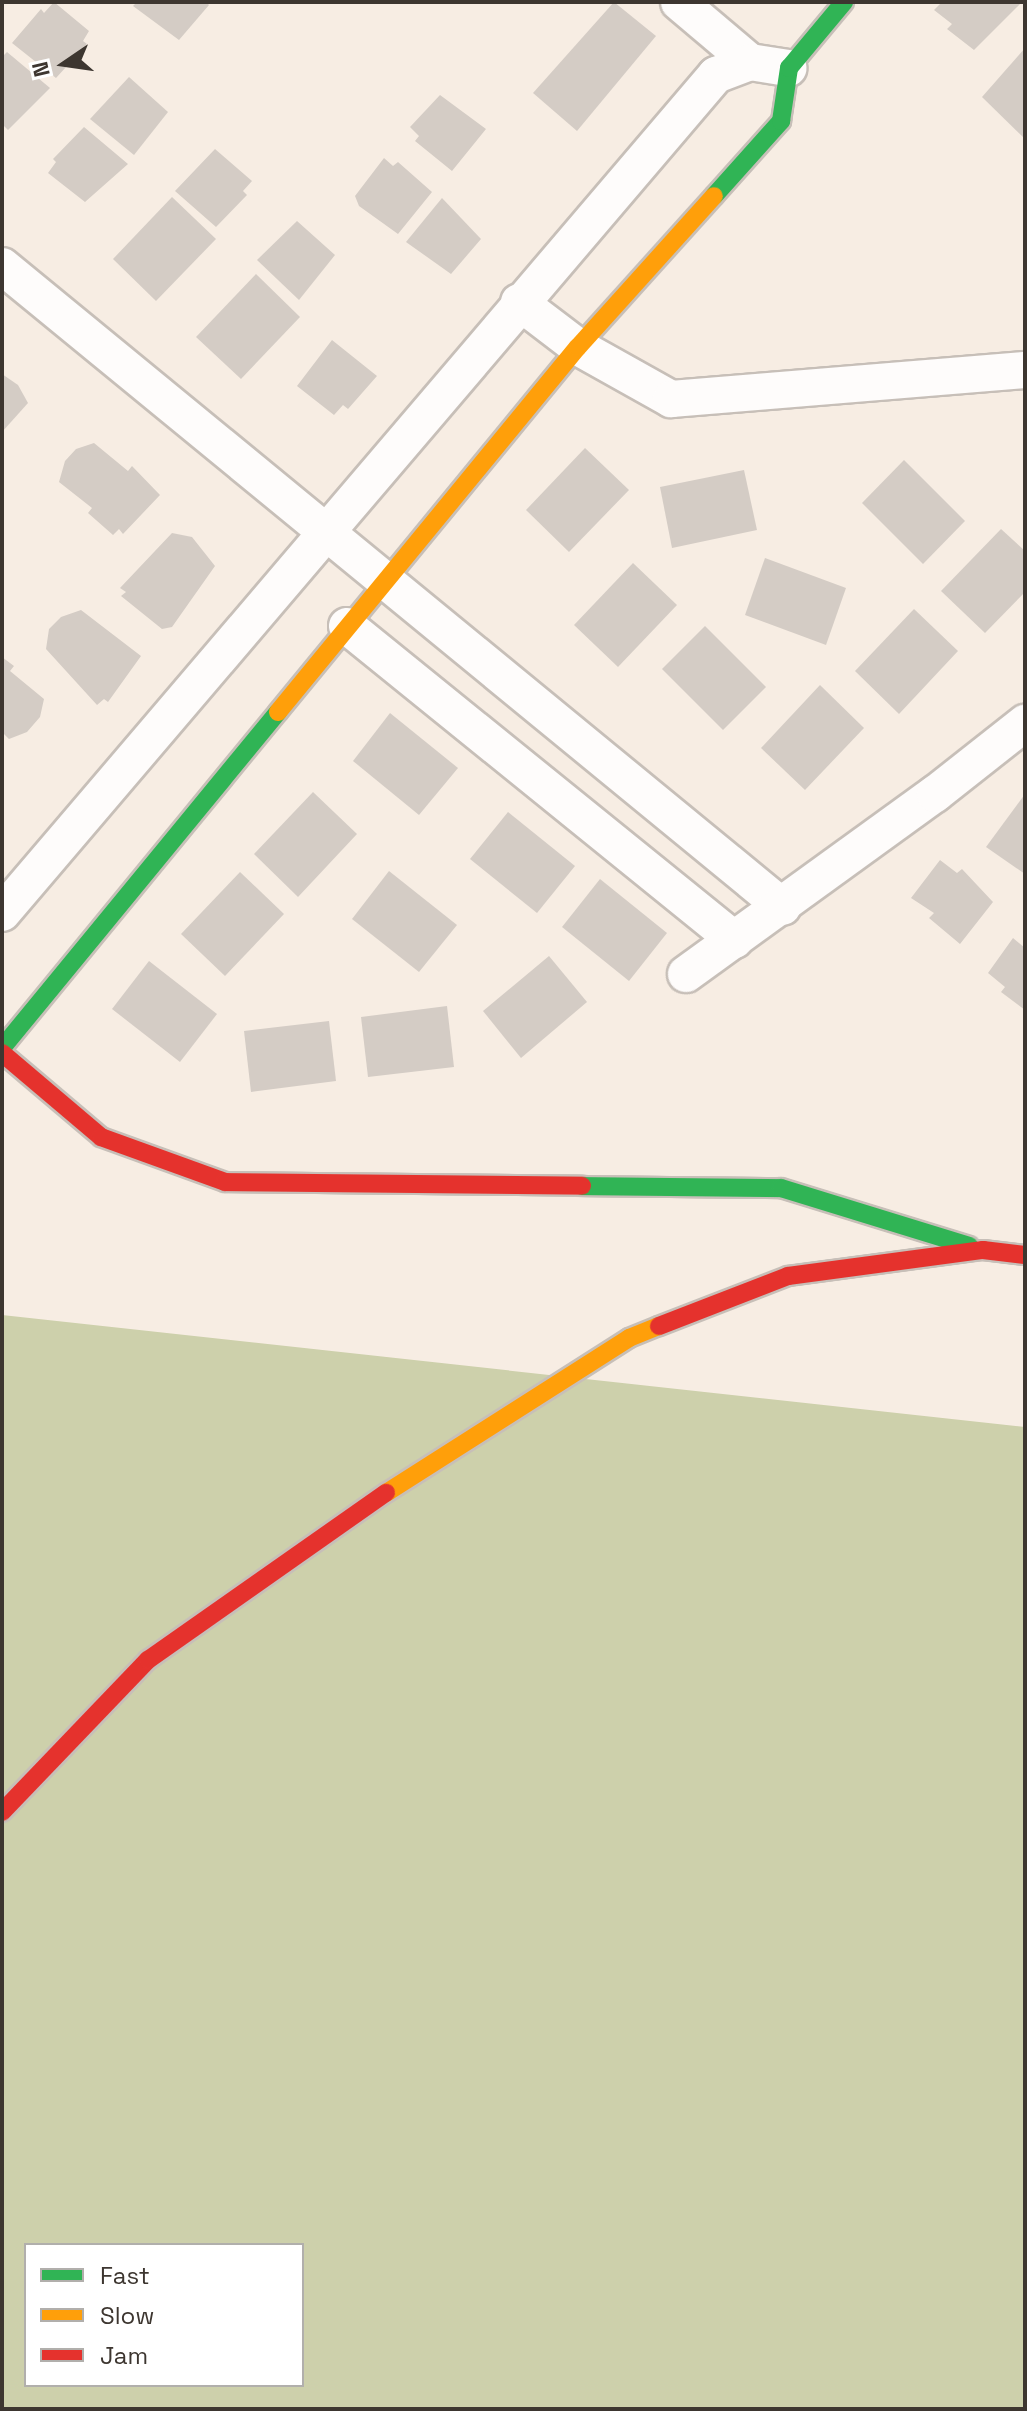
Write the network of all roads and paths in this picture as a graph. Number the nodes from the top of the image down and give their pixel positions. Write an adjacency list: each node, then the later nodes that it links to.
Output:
1 (679, 2): 3 (street)
2 (844, 2): 4 (street)
3 (750, 62): 4 (street); 6 (street)
4 (789, 68): 7 (street)
5 (2, 266): 9 (street)
6 (519, 302): 7 (street); 9 (street)
7 (578, 347): 8 (street); 10 (street)
8 (1025, 370)
9 (323, 531): 10 (street); 14 (street)
10 (387, 578): 11 (street); 13 (street)
11 (347, 626): 15 (street); 17 (street)
12 (1025, 723): 13 (street)
13 (783, 907): 15 (street)
14 (2, 913)
15 (735, 940): 16 (street)
16 (686, 974)
17 (2, 1050): 18 (street)
18 (983, 1250): 19 (street); 20 (street)
19 (1025, 1255)
20 (2, 1812)

